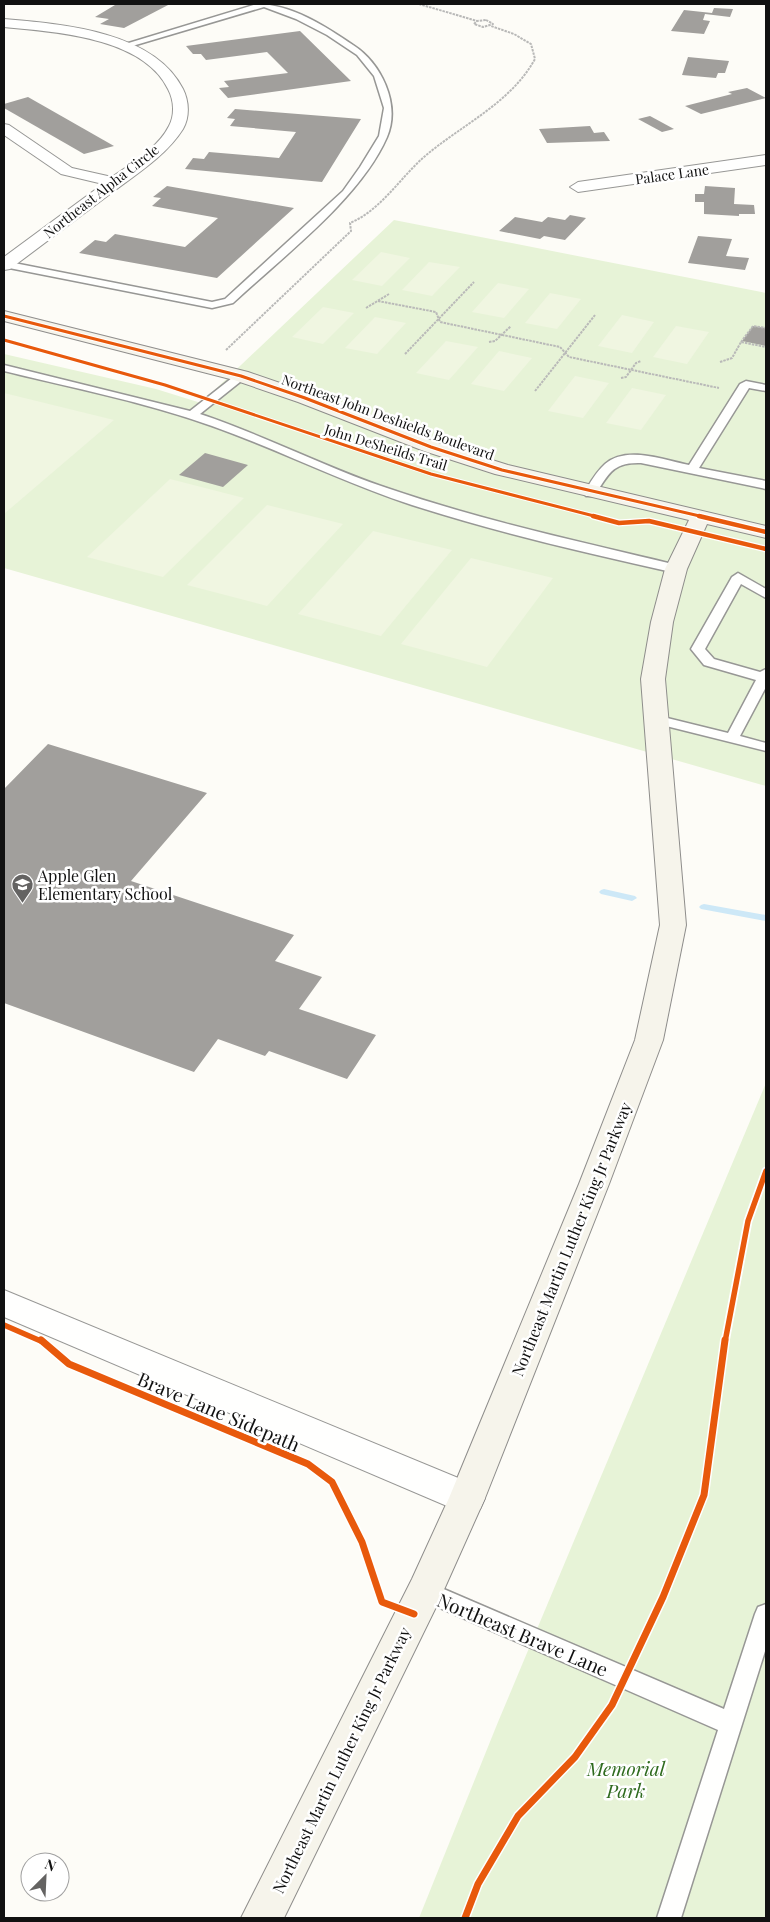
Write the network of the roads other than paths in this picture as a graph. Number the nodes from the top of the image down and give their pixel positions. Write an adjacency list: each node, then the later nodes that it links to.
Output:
1 (262, 4): 3 (lane); 8 (lane)
2 (4, 23): 3 (street, Northeast Alpha Circle)
3 (126, 45): 6 (street, Northeast Alpha Circle)
4 (4, 128): 6 (street)
5 (766, 160): 7 (street, Palace Lane)
6 (114, 182): 8 (street, Northeast Alpha Circle)
7 (578, 187)
8 (4, 265)
9 (4, 316): 11 (street, Northeast John Deshields Boulevard)
10 (4, 368): 13 (lane)
11 (241, 376): 13 (lane); 16 (street, Northeast John Deshields Boulevard)
12 (766, 388): 14 (lane)
13 (192, 415): 19 (lane)
14 (692, 470): 15 (lane); 16 (lane)
15 (766, 485)
16 (590, 493): 17 (street, Northeast John Deshields Boulevard)
17 (700, 518): 18 (street, Northeast John Deshields Boulevard); 19 (street, Northeast Martin Luther King Jr Parkway)
18 (766, 532)
19 (676, 569): 22 (street, Northeast Martin Luther King Jr Parkway)
20 (766, 594): 21 (lane)
21 (765, 676): 23 (lane)
22 (656, 719): 23 (lane); 26 (street, Northeast Martin Luther King Jr Parkway)
23 (732, 738): 24 (lane)
24 (766, 747)
25 (4, 1302): 26 (street)
26 (467, 1498): 27 (street, Northeast Martin Luther King Jr Parkway)
27 (425, 1591): 29 (lane, Northeast Brave Lane); 30 (street, Northeast Martin Luther King Jr Parkway)
28 (766, 1614): 29 (lane)
29 (731, 1724): 31 (lane)
30 (262, 1918)
31 (669, 1918)

